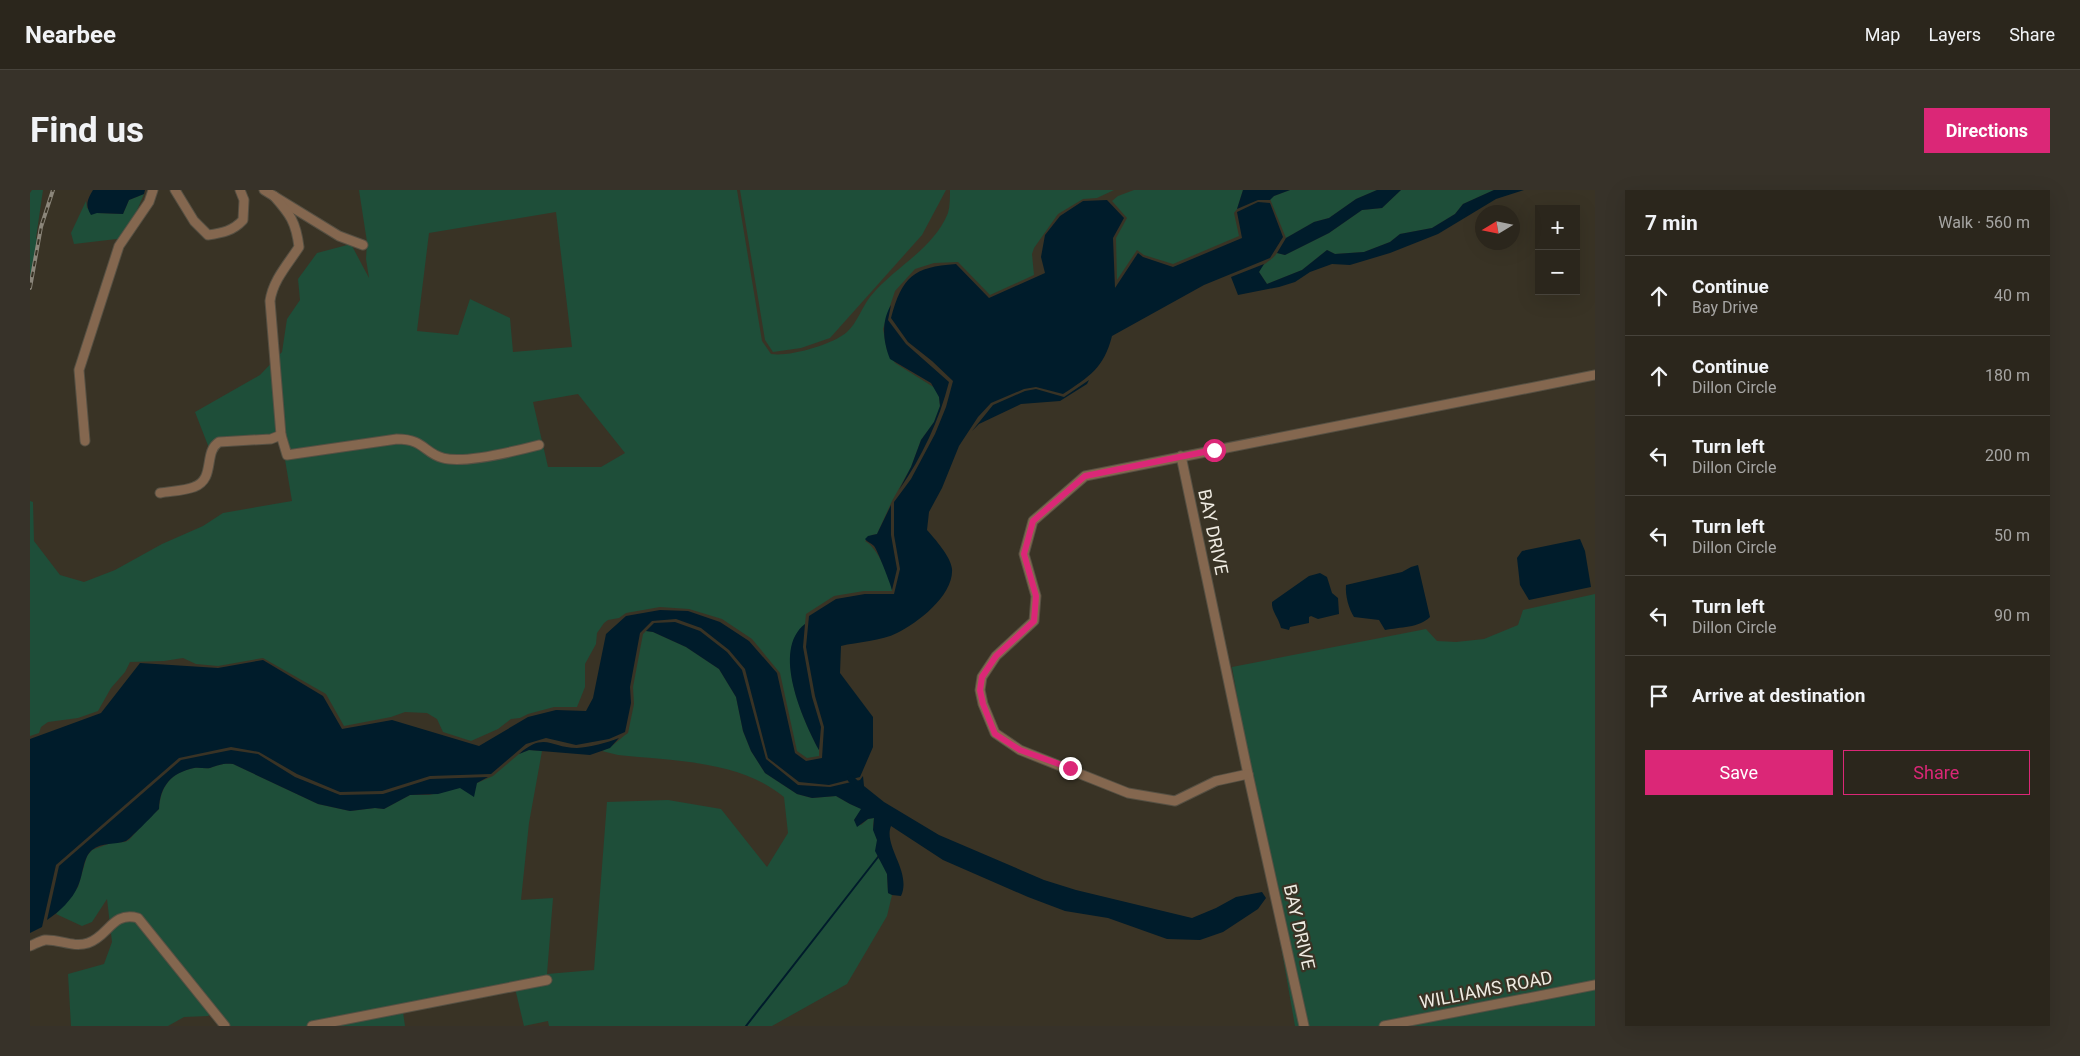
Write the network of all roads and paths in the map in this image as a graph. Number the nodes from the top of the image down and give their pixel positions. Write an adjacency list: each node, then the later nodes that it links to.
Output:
1 (153, 190): 9 (street)
2 (175, 190): 3 (street)
3 (240, 190)
4 (264, 190): 5 (street)
5 (274, 196): 6 (street); 8 (street)
6 (362, 245)
7 (1595, 375): 11 (street)
8 (281, 435): 10 (street); 12 (street)
9 (85, 441)
10 (539, 445)
11 (1181, 456): 13 (street, BAY DRIVE); 13 (street)
12 (160, 493)
13 (1248, 774): 19 (street, BAY DRIVE)
14 (30, 946): 17 (street)
15 (547, 980): 18 (street)
16 (1595, 985): 20 (street, WILLIAMS ROAD)
17 (225, 1026)
18 (312, 1026)
19 (1304, 1026)
20 (1384, 1026)

